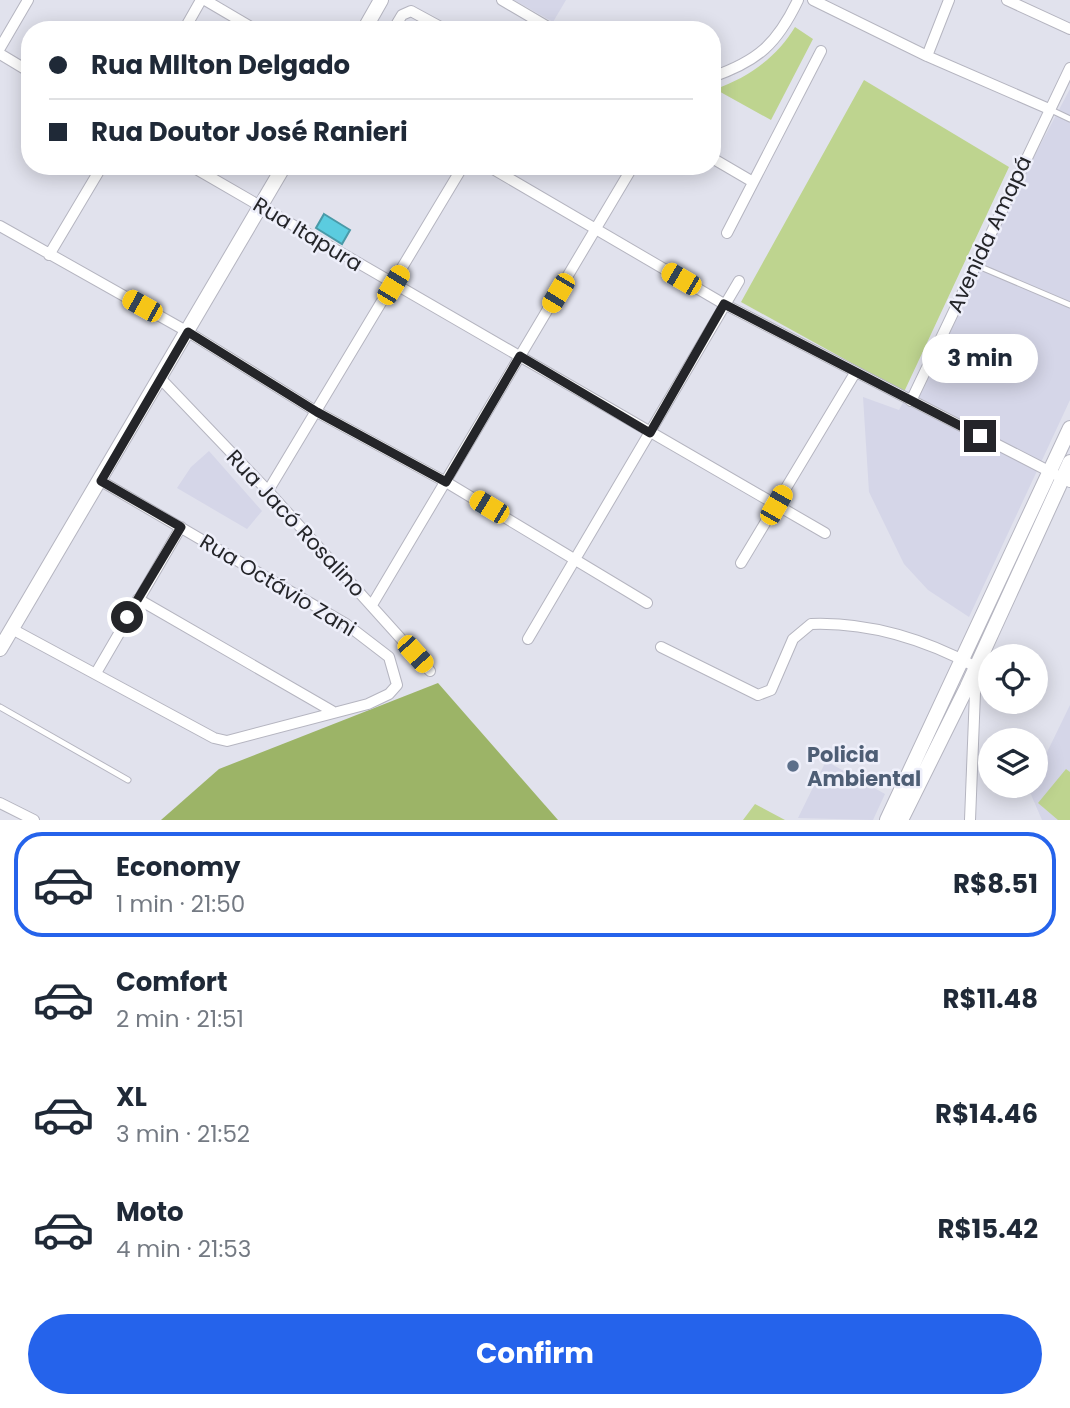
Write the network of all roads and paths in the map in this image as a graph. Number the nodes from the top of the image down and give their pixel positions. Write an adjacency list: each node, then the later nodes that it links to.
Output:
1 (27, 0): 16 (street)
2 (203, 0): 9 (street); 10 (street)
3 (381, 0): 11 (main road)
4 (502, 0): 14 (street)
5 (798, 0): 22 (street)
6 (813, 0): 19 (street)
7 (949, 0): 19 (street)
8 (1007, 0): 15 (street)
9 (190, 21)
10 (240, 21)
11 (369, 21)
12 (398, 21): 13 (street)
13 (429, 21)
14 (532, 21)
15 (1070, 29)
16 (0, 48)
17 (821, 51): 34 (street)
18 (0, 54): 20 (street)
19 (927, 56): 23 (street)
20 (21, 67)
21 (1070, 68): 23 (street, Avenida Amapá)
22 (721, 74)
23 (1049, 109): 25 (lane); 40 (street, Avenida Amapá)
24 (1070, 111): 25 (lane)
25 (1063, 116): 26 (lane)
26 (1070, 119)
27 (721, 163): 34 (street)
28 (97, 175): 39 (street)
29 (207, 175): 35 (street, Rua Itapura)
30 (279, 175): 35 (main road)
31 (458, 175): 42 (street)
32 (503, 175): 37 (street)
33 (628, 175): 37 (street)
34 (753, 182): 38 (street)
35 (261, 206): 42 (street, Rua Itapura); 45 (main road)
36 (0, 226): 39 (street)
37 (596, 229): 43 (street); 46 (street)
38 (727, 233)
39 (49, 255): 45 (street)
40 (975, 265): 44 (lane); 49 (street, Avenida Amapá)
41 (739, 281): 43 (street)
42 (393, 285): 46 (street, Rua Itapura); 50 (street)
43 (724, 304): 47 (street); 52 (street)
44 (1070, 305)
45 (188, 332): 48 (main road); 50 (street)
46 (520, 356): 52 (street, Rua Itapura); 57 (street)
47 (855, 373): 49 (street); 59 (street)
48 (160, 378): 56 (main road); 58 (street, Rua Jacó Rosalino)
49 (911, 401): 54 (street)
50 (317, 412): 57 (street); 58 (street)
51 (1070, 428): 54 (main road)
52 (650, 433): 59 (street, Rua Itapura); 62 (street)
53 (1070, 462): 55 (main road)
54 (1048, 470): 55 (street); 64 (main road)
55 (1066, 480): 66 (main road)
56 (101, 481): 60 (street, Rua Octávio Zani); 69 (main road)
57 (446, 482): 62 (street); 68 (street)
58 (268, 491): 68 (street, Rua Jacó Rosalino)
59 (776, 505): 61 (street, Rua Itapura); 63 (street)
60 (181, 527): 65 (street); 78 (street, Rua Octávio Zani)
61 (825, 533)
62 (576, 559): 67 (street); 70 (street)
63 (741, 563)
64 (991, 597): 66 (main road); 73 (main road)
65 (138, 599): 76 (street); 78 (street)
66 (1006, 602): 74 (main road)
67 (648, 603)
68 (372, 605): 75 (street, Rua Jacó Rosalino)
69 (12, 629): 72 (main road); 76 (street)
70 (528, 639)
71 (661, 647): 73 (street)
72 (0, 649)
73 (962, 660): 74 (street); 82 (main road)
74 (976, 667): 83 (main road); 84 (street)
75 (430, 671)
76 (96, 673): 78 (street)
77 (0, 707): 79 (lane)
78 (332, 711)
79 (128, 780)
80 (0, 803): 81 (street)
81 (34, 820)
82 (887, 820)
83 (901, 820)
84 (970, 820)

